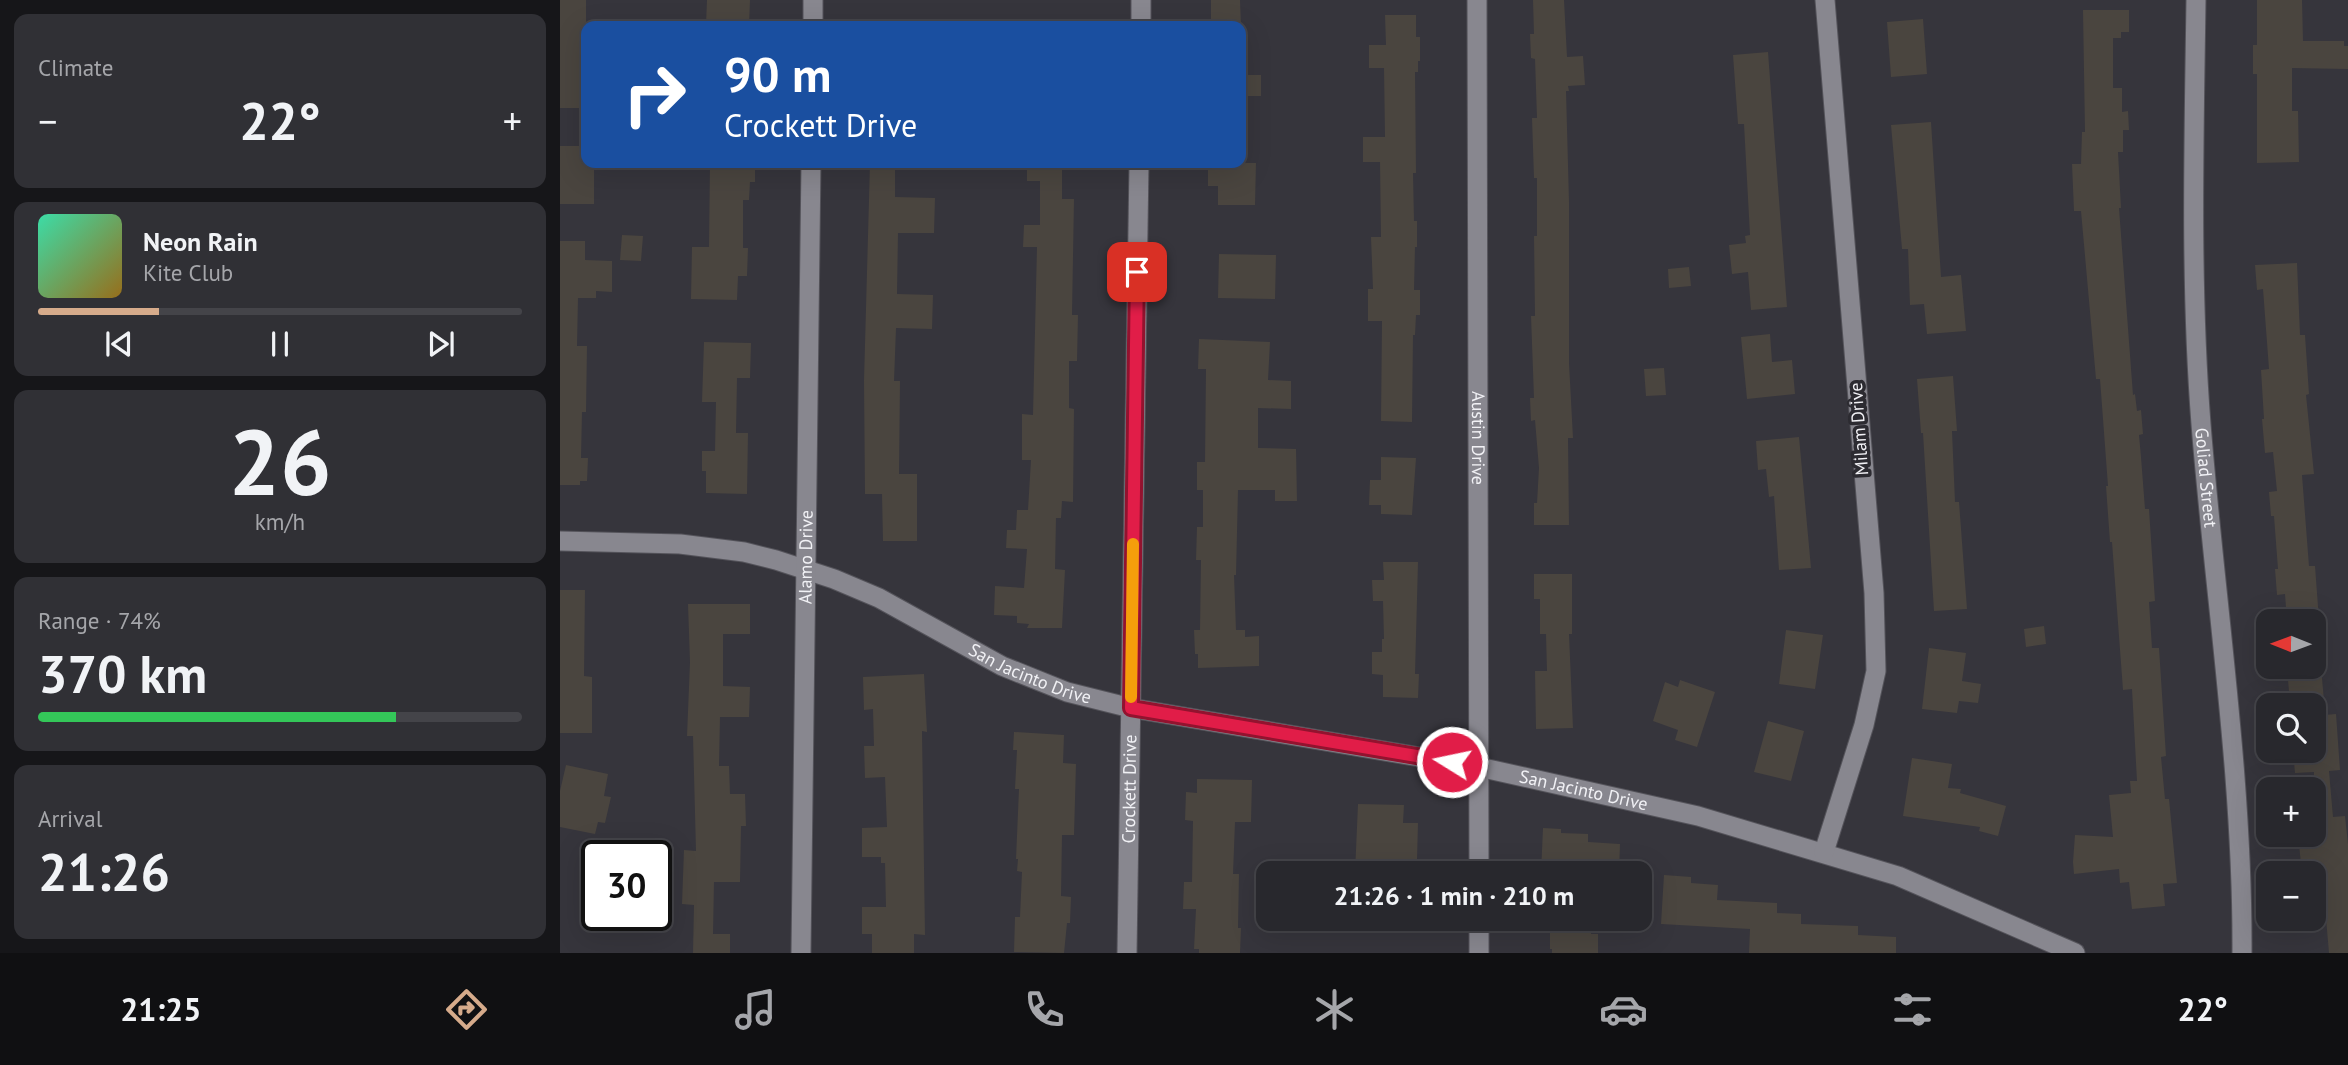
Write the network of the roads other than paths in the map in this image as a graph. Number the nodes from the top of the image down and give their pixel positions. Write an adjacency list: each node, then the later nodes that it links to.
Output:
1 (813, 0): 6 (street)
2 (1141, 0): 7 (street)
3 (1477, 0): 13 (street, Austin Drive)
4 (1825, 0): 14 (street, Milam Drive)
5 (2196, 0): 21 (street, Goliad Street)
6 (813, 21)
7 (1141, 21)
8 (811, 168): 11 (street, Alamo Drive)
9 (1139, 168): 12 (street, Crockett Drive)
10 (560, 541): 11 (street, San Jacinto Drive)
11 (807, 570): 12 (street, San Jacinto Drive); 17 (street, Alamo Drive)
12 (1131, 708): 13 (street, San Jacinto Drive); 18 (street, Crockett Drive)
13 (1479, 766): 14 (street, San Jacinto Drive); 15 (street, Austin Drive)
14 (1824, 852): 20 (street, San Jacinto Drive)
15 (1479, 861)
16 (1479, 931): 19 (street)
17 (801, 953)
18 (1127, 953)
19 (1479, 953)
20 (2075, 953)
21 (2242, 953)

